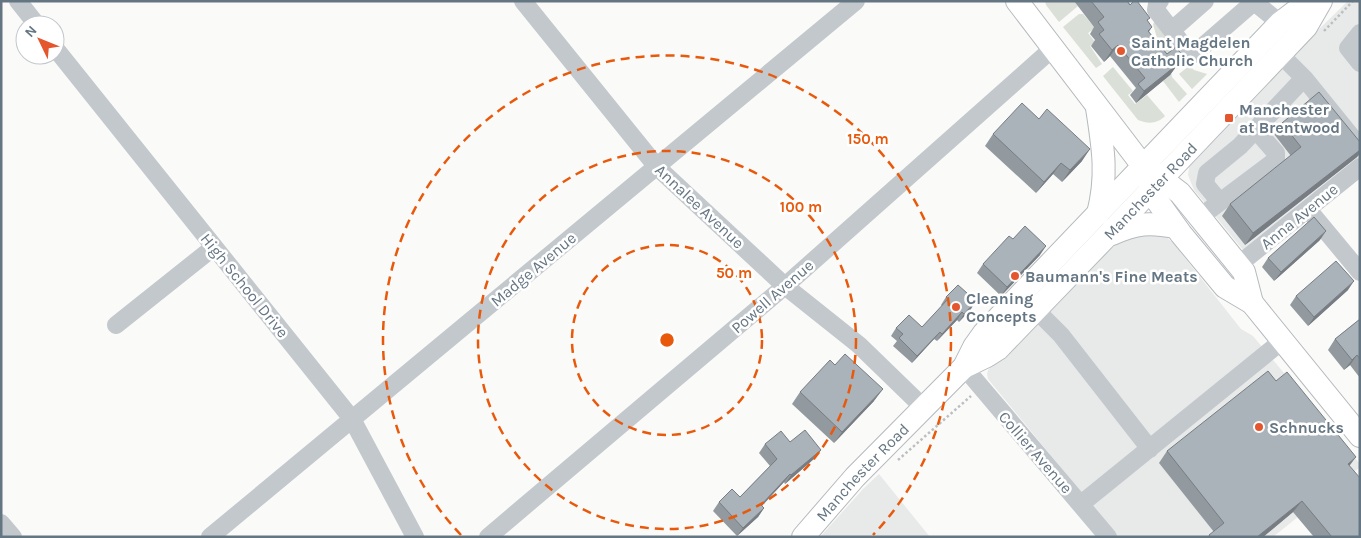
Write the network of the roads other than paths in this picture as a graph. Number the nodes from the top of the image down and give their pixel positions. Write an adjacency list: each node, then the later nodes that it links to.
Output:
1 (18, 1): 10 (street)
2 (523, 1): 22 (street, Annalee Avenue)
3 (856, 1): 22 (street, Madge Avenue)
4 (1016, 1): 14 (main road)
5 (1205, 1): 12 (street)
6 (1309, 1): 11 (main road, Manchester Road)
7 (1321, 1): 15 (main road, Manchester Road)
8 (1254, 2): 11 (street); 12 (street)
9 (1158, 3): 12 (street)
10 (29, 15)
11 (1280, 23): 23 (main road, Manchester Road)
12 (1172, 30)
13 (1360, 33): 17 (street)
14 (1052, 49): 19 (main road); 35 (street, Powell Avenue)
15 (1280, 54): 18 (street); 25 (main road, Manchester Road)
16 (65, 60): 32 (street, High School Drive)
17 (1360, 63)
18 (1304, 78): 20 (street); 21 (street)
19 (1096, 105): 23 (main road); 28 (main road)
20 (1255, 129): 26 (street); 26 (street)
21 (1360, 147)
22 (658, 166): 35 (street, Annalee Avenue); 42 (street, Madge Avenue)
23 (1143, 166): 25 (main road); 28 (main road, Manchester Road)
24 (1360, 167): 27 (street, Anna Avenue)
25 (1157, 184): 29 (main road); 30 (main road); 31 (main road, Manchester Road)
26 (1220, 202): 29 (street)
27 (1308, 209): 33 (street, Anna Avenue); 34 (street)
28 (1098, 214): 40 (main road, Manchester Road)
29 (1200, 217): 33 (main road)
30 (1175, 227): 31 (main road); 36 (main road)
31 (1106, 237): 37 (main road, Manchester Road)
32 (214, 246): 38 (street); 42 (street, High School Drive)
33 (1238, 265): 36 (main road)
34 (1360, 272)
35 (785, 286): 41 (street, Annalee Avenue); 50 (street, Powell Avenue)
36 (1252, 303): 39 (main road)
37 (1036, 309): 40 (main road, Manchester Road); 44 (street)
38 (116, 326)
39 (1282, 341): 43 (main road); 44 (street)
40 (964, 367): 41 (main road, Manchester Road); 45 (street, Collier Avenue)
41 (924, 408): 51 (main road, Manchester Road)
42 (352, 419): 48 (street, Madge Avenue); 49 (street, High School Drive)
43 (1360, 436)
44 (1150, 448): 45 (street)
45 (1082, 504): 52 (street, Collier Avenue)
46 (1, 523): 47 (street)
47 (12, 537)
48 (210, 537)
49 (415, 537)
50 (488, 537)
51 (803, 537)
52 (1108, 537)

